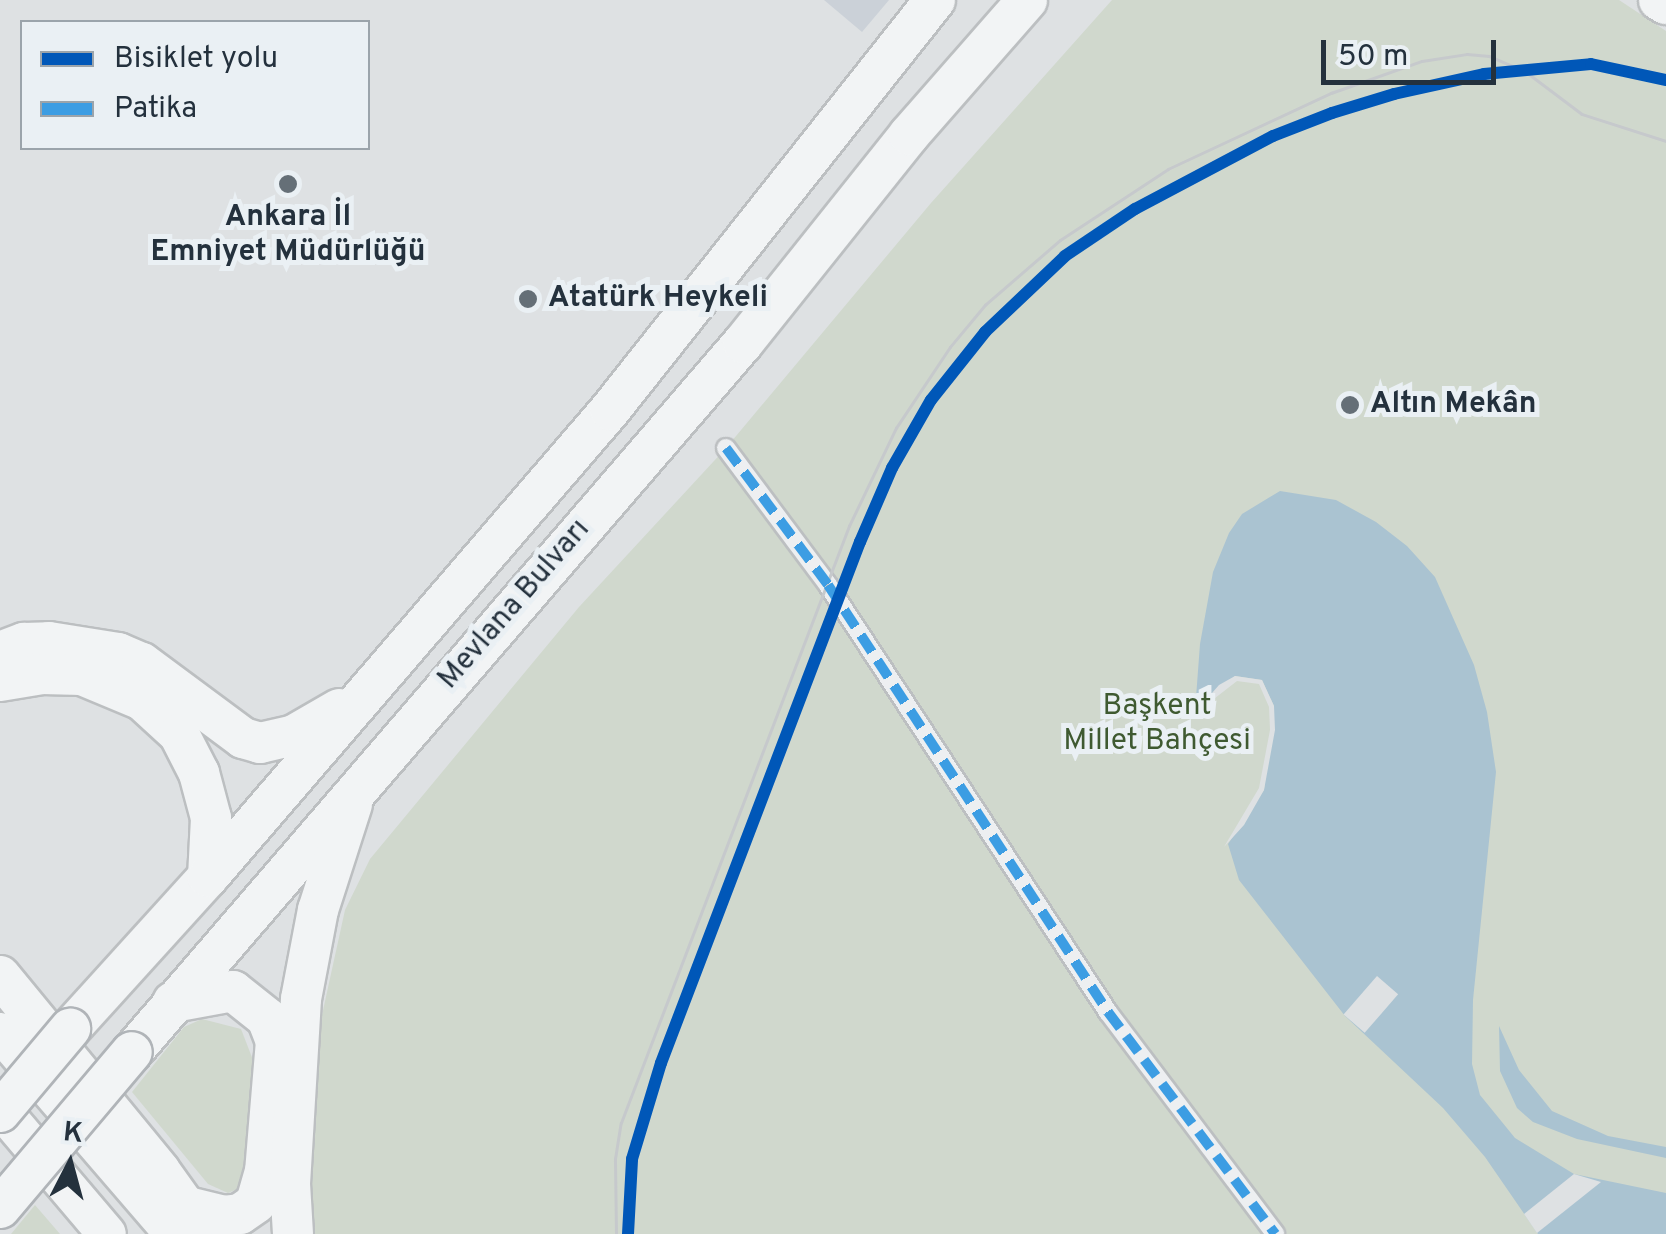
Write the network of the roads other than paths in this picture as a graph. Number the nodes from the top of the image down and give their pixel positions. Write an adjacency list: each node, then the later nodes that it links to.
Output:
1 (935, 0): 10 (highway, Mevlana Bulvarı)
2 (1028, 0): 6 (highway, Mevlana Bulvarı)
3 (1054, 0): 6 (highway)
4 (1659, 0): 5 (highway)
5 (1666, 4)
6 (908, 135): 11 (highway, Mevlana Bulvarı)
7 (726, 448): 21 (street)
8 (0, 652): 10 (highway)
9 (0, 681): 12 (highway)
10 (360, 697): 12 (highway, Mevlana Bulvarı)
11 (358, 786): 14 (highway, Mevlana Bulvarı); 20 (highway)
12 (208, 877): 16 (highway, Mevlana Bulvarı, bridge)
13 (0, 976): 18 (highway)
14 (173, 1002): 17 (highway, Mevlana Bulvarı, bridge); 18 (highway)
15 (0, 1032): 18 (main road)
16 (0, 1110): 19 (main road)
17 (0, 1208)
18 (188, 1225)
19 (107, 1234)
20 (292, 1234)
21 (1276, 1234)

